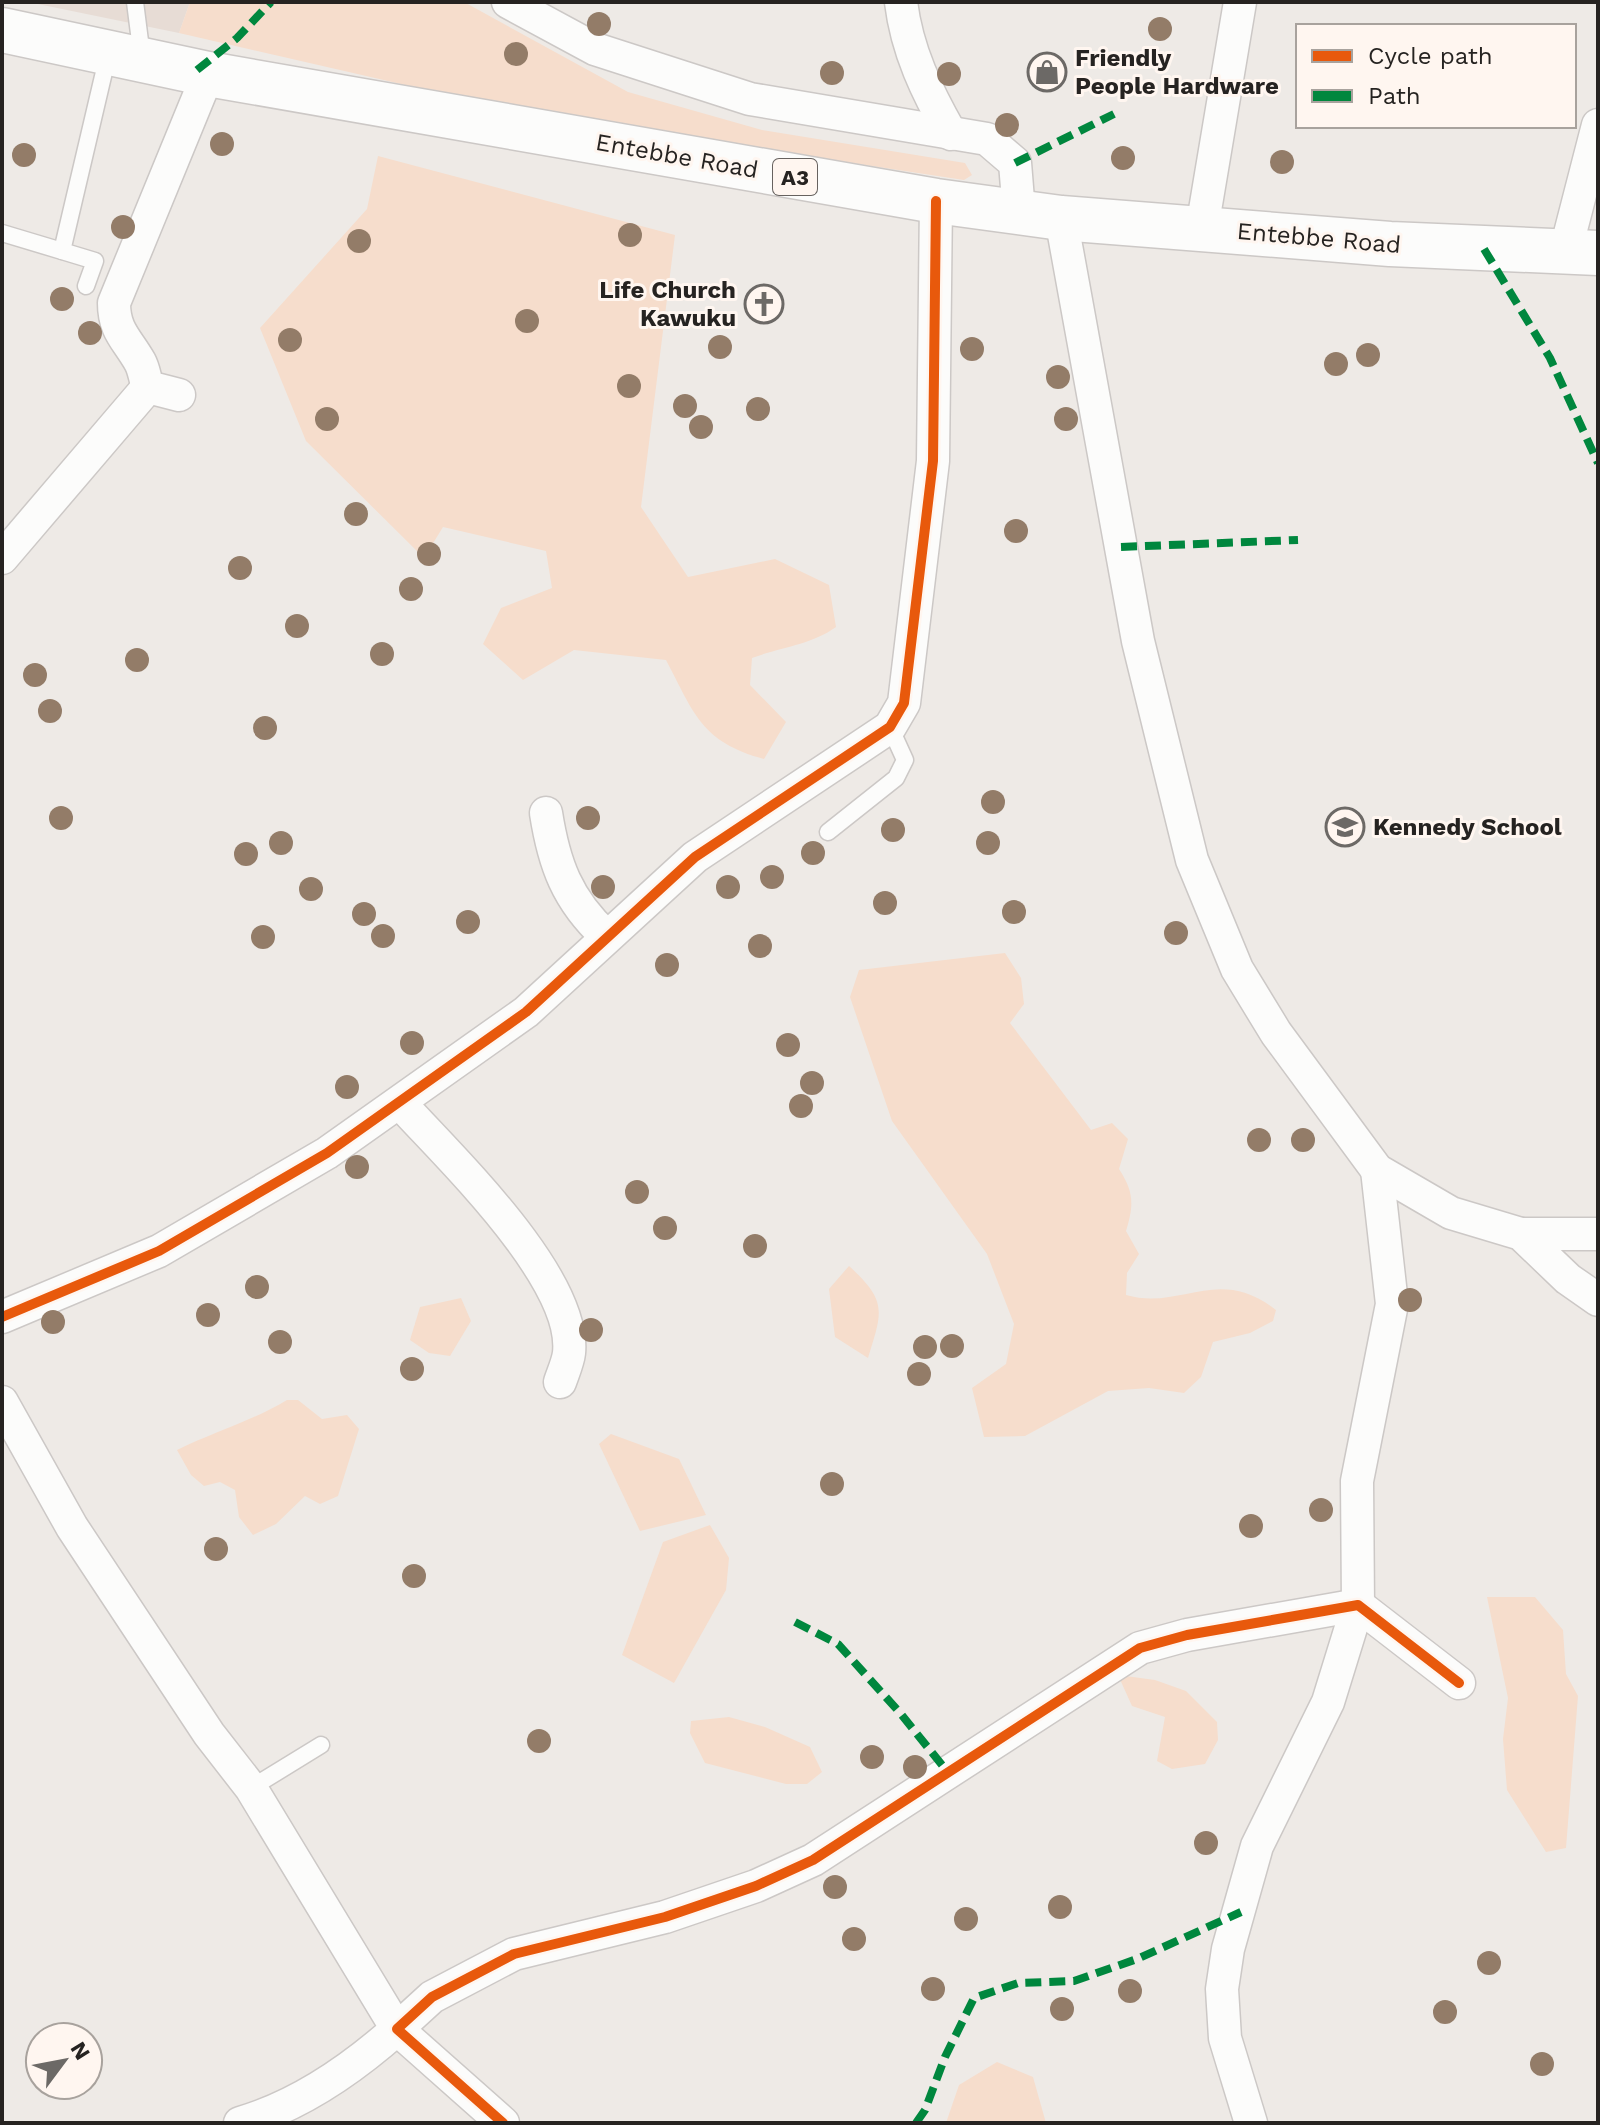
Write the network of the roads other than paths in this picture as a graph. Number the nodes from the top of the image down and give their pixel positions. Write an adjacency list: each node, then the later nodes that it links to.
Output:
1 (135, 2): 6 (lane)
2 (508, 2): 9 (street)
3 (901, 2): 9 (street)
4 (1240, 2): 12 (street)
5 (2, 30): 6 (main road, Entebbe Road / A3)
6 (125, 56): 7 (main road, Entebbe Road / A3); 14 (lane)
7 (208, 74): 10 (main road, Entebbe Road / A3); 17 (street)
8 (1598, 125): 15 (street)
9 (951, 134): 11 (street)
10 (936, 201): 11 (main road, Entebbe Road / A3); 18 (street)
11 (1040, 215): 12 (main road, Entebbe Road / A3); 23 (street)
12 (1202, 228): 15 (main road, Entebbe Road / A3)
13 (2, 233): 14 (lane)
14 (62, 251): 16 (lane)
15 (1582, 251)
16 (86, 286)
17 (2, 558)
18 (890, 727): 20 (lane); 21 (street)
19 (546, 813): 21 (street)
20 (828, 832)
21 (606, 936): 22 (street)
22 (400, 1103): 27 (street); 28 (street)
23 (1377, 1170): 24 (street); 30 (street)
24 (1521, 1234): 25 (street); 26 (street)
25 (1598, 1234)
26 (1598, 1300)
27 (2, 1317)
28 (560, 1382)
29 (2, 1402): 33 (street)
30 (1358, 1605): 31 (street); 34 (street); 37 (street)
31 (1459, 1683)
32 (321, 1745): 33 (lane)
33 (251, 1788): 34 (street)
34 (397, 2029): 35 (street); 36 (street)
35 (240, 2123)
36 (503, 2123)
37 (1251, 2123)

